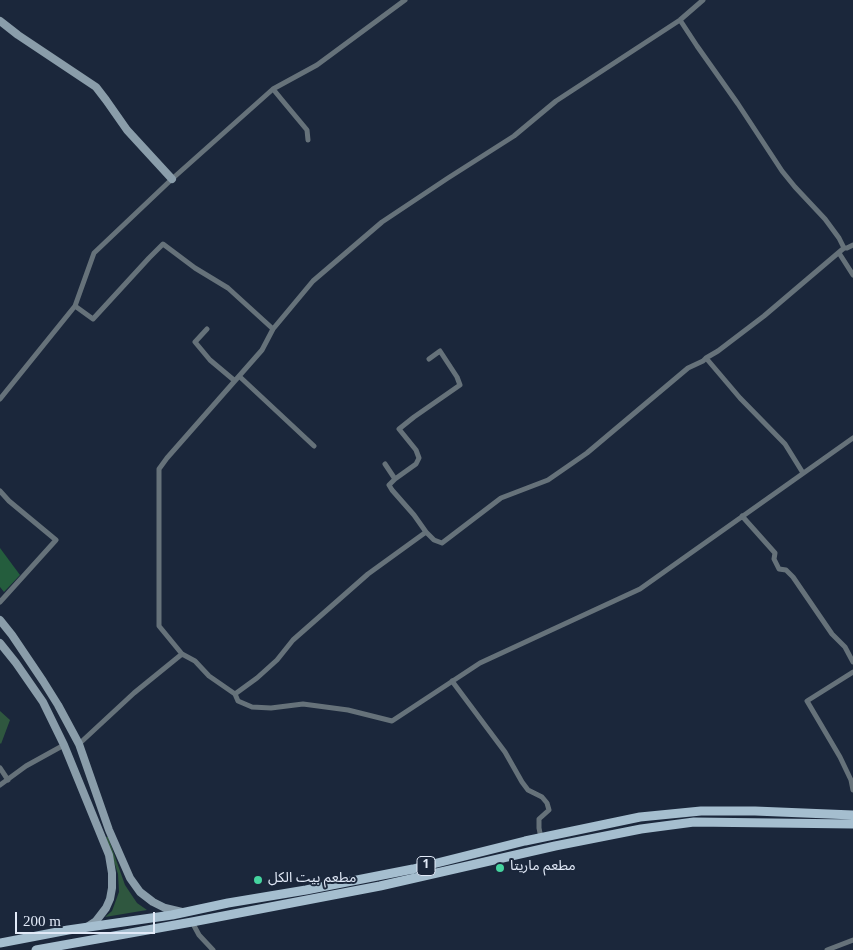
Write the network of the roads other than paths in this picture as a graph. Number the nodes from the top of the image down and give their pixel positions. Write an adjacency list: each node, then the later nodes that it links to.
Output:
1 (405, 0): 6 (street)
2 (703, 0): 3 (street)
3 (696, 2): 4 (street)
4 (680, 20): 10 (street); 15 (street)
5 (0, 22): 8 (main road)
6 (274, 88): 7 (street); 8 (street)
7 (308, 140)
8 (172, 179): 13 (street)
9 (853, 245): 10 (street)
10 (844, 248): 11 (street)
11 (839, 253): 12 (street); 16 (street)
12 (853, 275)
13 (75, 306): 15 (street); 20 (street)
14 (207, 329): 19 (street)
15 (273, 329): 18 (street)
16 (706, 358): 24 (street); 28 (street)
17 (429, 359): 25 (street)
18 (239, 376): 19 (street); 22 (street)
19 (234, 381): 32 (street)
20 (0, 399)
21 (853, 438): 24 (street)
22 (314, 446)
23 (385, 464): 25 (street)
24 (803, 473): 27 (street)
25 (395, 479): 28 (street)
26 (0, 491): 29 (street)
27 (742, 516): 33 (street); 35 (street)
28 (426, 532): 36 (street)
29 (0, 602)
30 (0, 620): 37 (main road)
31 (0, 643): 38 (main road)
32 (182, 654): 36 (street); 37 (street)
33 (853, 662)
34 (853, 672): 42 (street)
35 (452, 680): 36 (street); 49 (street)
36 (235, 694)
37 (79, 744): 46 (main road)
38 (64, 745): 40 (street); 47 (main road)
39 (0, 768): 40 (street)
40 (8, 780): 41 (street)
41 (0, 785)
42 (853, 790)
43 (853, 815): 44 (main road, 1)
44 (620, 821): 48 (main road); 49 (main road, 1)
45 (853, 824): 48 (main road, 1)
46 (109, 830): 47 (main road); 54 (main road)
47 (102, 834): 56 (main road)
48 (621, 834): 51 (main road, 1)
49 (542, 838): 50 (main road, 1)
50 (525, 841): 51 (main road); 52 (main road, 1)
51 (527, 853): 53 (main road, 1)
52 (306, 890): 53 (main road); 54 (main road, 1)
53 (307, 900): 55 (main road, 1)
54 (184, 912): 56 (main road, 1)
55 (192, 922): 59 (main road, 1); 60 (street)
56 (86, 928): 57 (main road, 1)
57 (1, 940)
58 (853, 940): 61 (street)
59 (36, 950)
60 (213, 950)
61 (827, 950)

